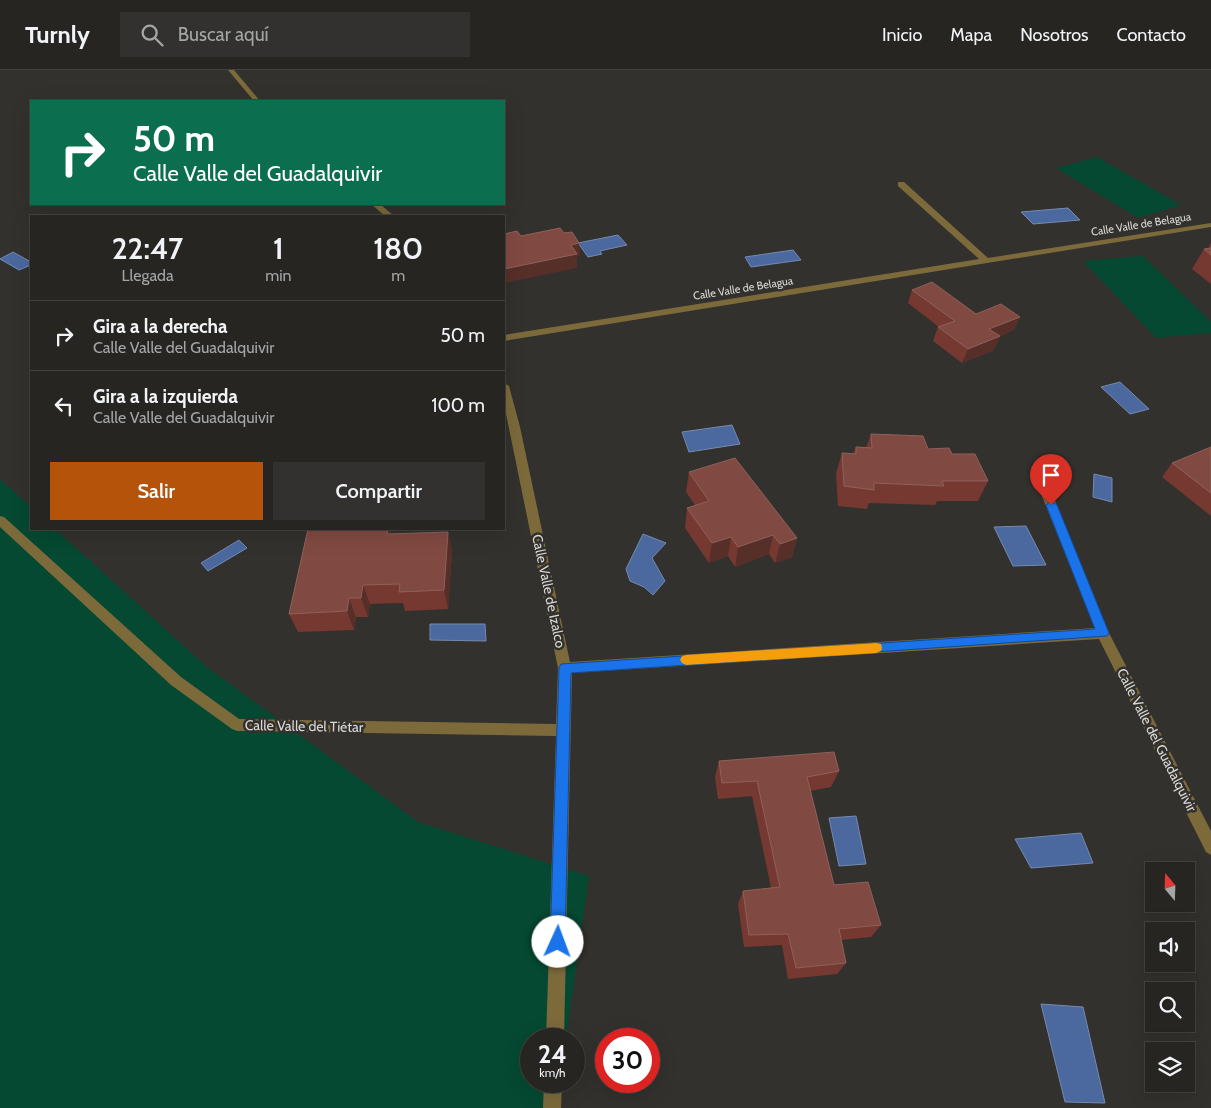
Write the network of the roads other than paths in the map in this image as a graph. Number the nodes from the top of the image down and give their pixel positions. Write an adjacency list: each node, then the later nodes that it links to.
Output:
1 (231, 70): 2 (street)
2 (256, 100)
3 (901, 184): 7 (street)
4 (376, 205): 5 (street)
5 (389, 215)
6 (1211, 225): 7 (street, Calle Valle de Belagua)
7 (985, 260): 8 (street, Calle Valle de Belagua)
8 (505, 338)
9 (505, 390): 13 (street, Calle Valle de Izalco)
10 (1037, 468): 12 (street, Calle Valle del Guadalquivir)
11 (0, 520): 14 (street, Calle Valle del Tiétar)
12 (1103, 633): 13 (street); 15 (street, Calle Valle del Guadalquivir)
13 (565, 668): 14 (street, Calle Valle de Izalco)
14 (564, 730): 16 (street, Calle Valle de Izalco)
15 (1211, 848)
16 (555, 1028)
17 (553, 1093): 18 (street)
18 (552, 1108)

